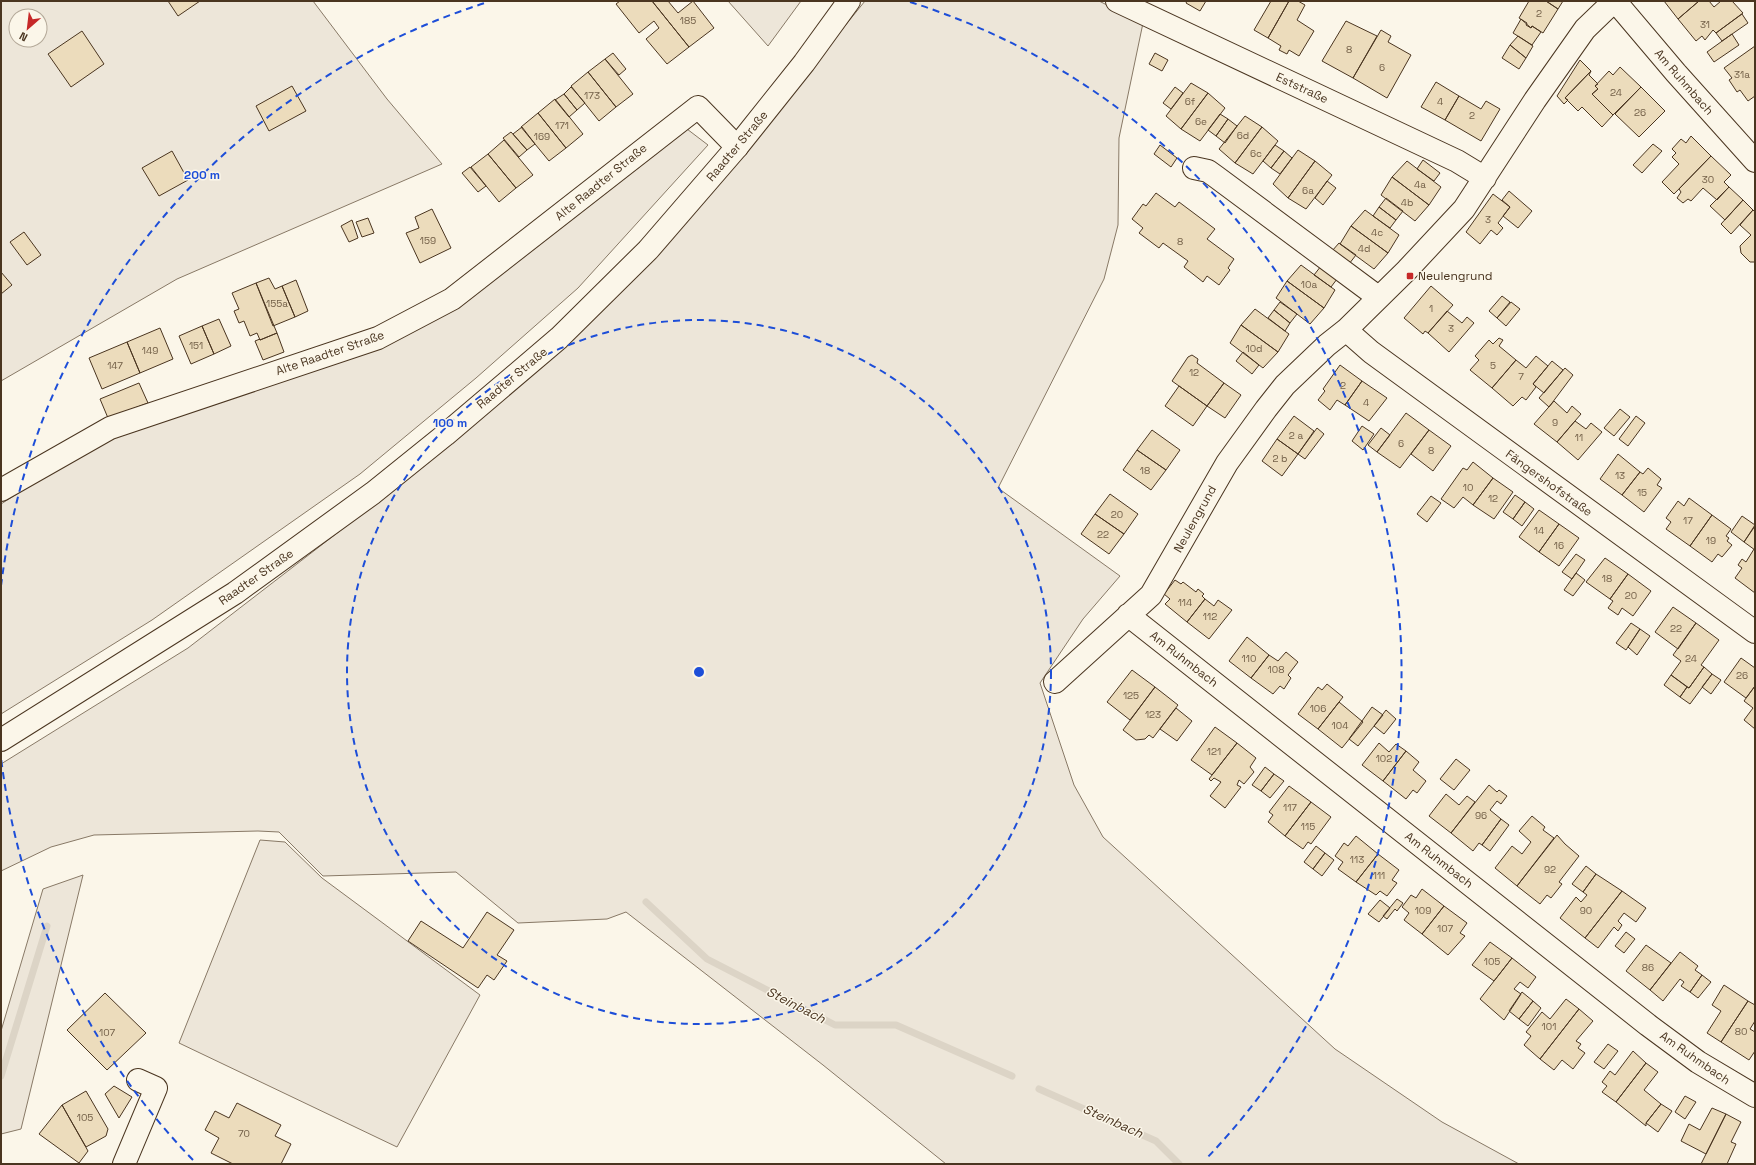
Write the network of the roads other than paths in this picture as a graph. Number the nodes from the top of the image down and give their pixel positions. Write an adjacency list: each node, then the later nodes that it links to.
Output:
1 (849, 1): 4 (street, Raadter Straße)
2 (1117, 1): 7 (street, Eststraße)
3 (1615, 1): 5 (street, Am Ruhmbach); 7 (street, Neulengrund)
4 (736, 147): 10 (street, Alte Raadter Straße); 14 (street, Raadter Straße)
5 (1755, 161)
6 (1194, 168): 8 (street)
7 (1485, 178): 8 (street, Neulengrund)
8 (1378, 297): 9 (street, Neulengrund)
9 (1346, 330): 11 (street, Neulengrund); 12 (street, Fängershofstraße)
10 (1, 490)
11 (1128, 615): 13 (street, Neulengrund); 16 (street, Am Ruhmbach)
12 (1755, 632)
13 (1055, 682)
14 (1, 740)
15 (138, 1080): 17 (street)
16 (1755, 1096)
17 (124, 1164)

